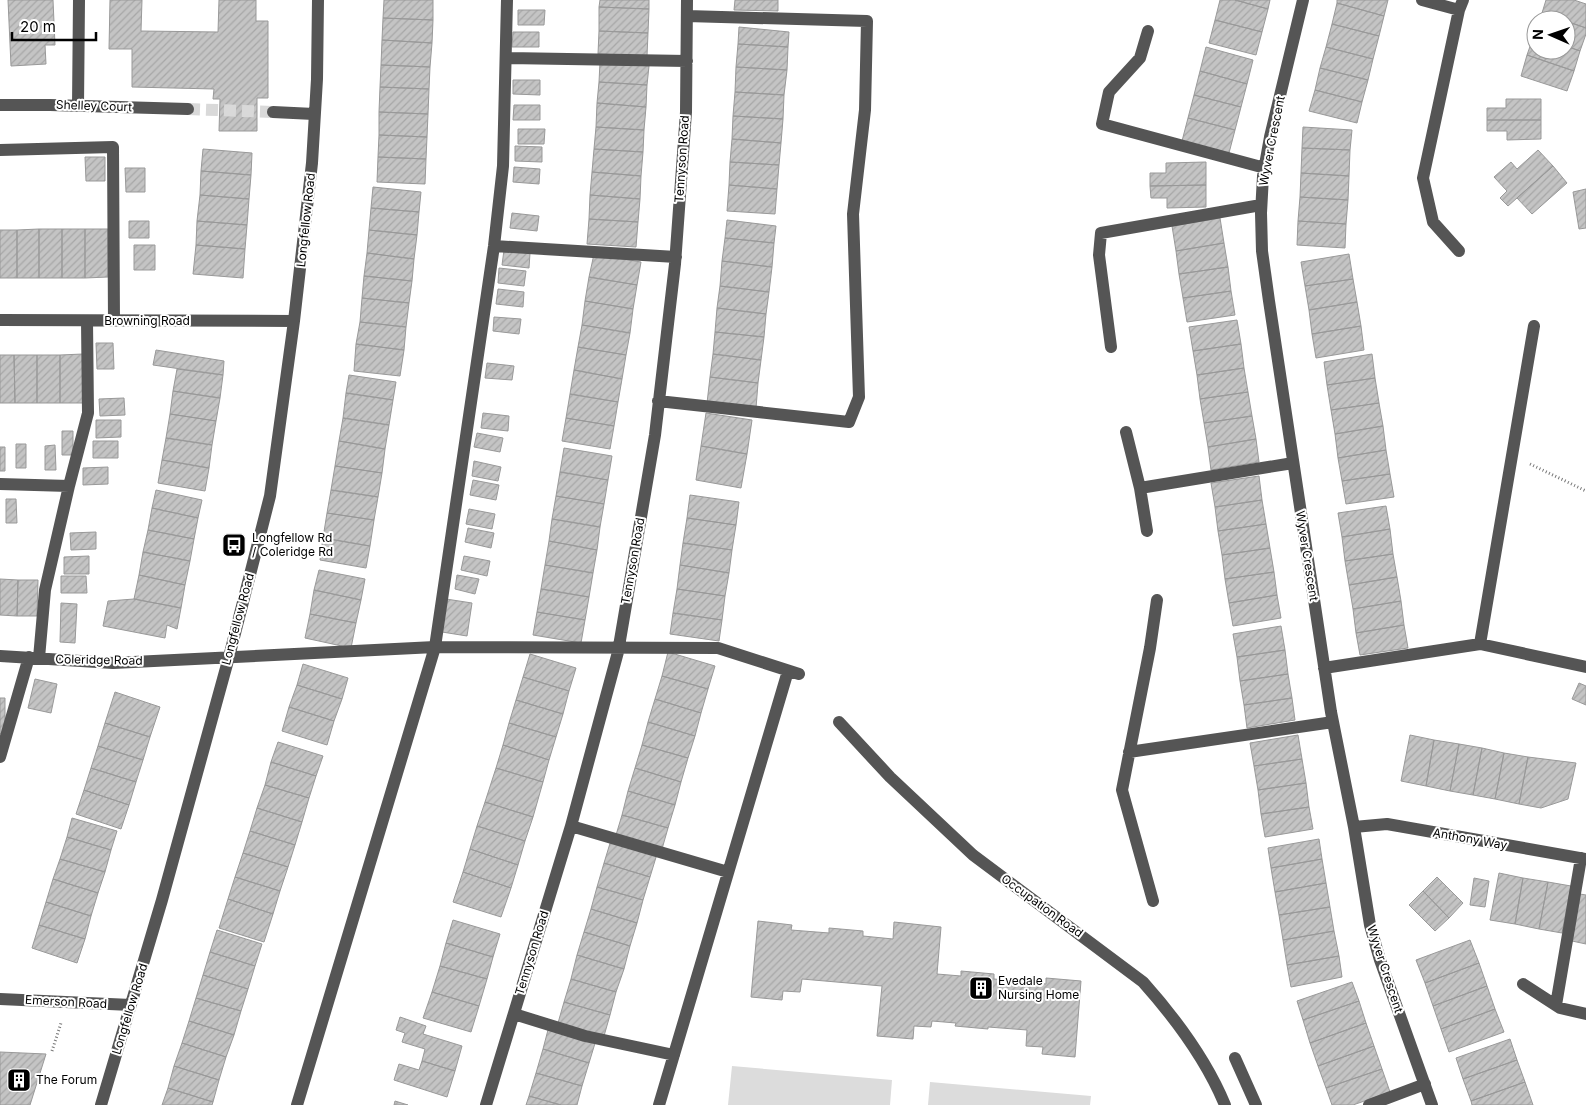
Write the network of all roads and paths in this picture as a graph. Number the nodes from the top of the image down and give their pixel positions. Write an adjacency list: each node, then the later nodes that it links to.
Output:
1 (79, 0): 13 (street)
2 (318, 0): 16 (street, Longfellow Road)
3 (507, 0): 10 (street)
4 (687, 0): 8 (street, Tennyson Road)
5 (1303, 0): 18 (street, Wyver Crescent)
6 (1422, 0): 7 (street)
7 (1461, 5): 21 (street)
8 (687, 16): 11 (street, Tennyson Road); 29 (street)
9 (1148, 31): 18 (street)
10 (506, 58): 11 (street); 20 (street)
11 (687, 61): 22 (street, Tennyson Road)
12 (0, 105): 13 (street, Shelley Court)
13 (78, 106): 14 (street, Shelley Court)
14 (188, 109)
15 (273, 112): 16 (street)
16 (314, 114): 26 (street, Longfellow Road)
17 (0, 150): 25 (street)
18 (1265, 168): 19 (street, Wyver Crescent)
19 (1261, 205): 28 (street); 32 (street, Wyver Crescent)
20 (494, 246): 22 (street); 40 (street)
21 (1459, 251)
22 (676, 257): 29 (street, Tennyson Road)
23 (0, 320): 24 (street, Browning Road)
24 (87, 320): 25 (street, Browning Road); 34 (street)
25 (114, 321): 26 (street, Browning Road)
26 (294, 321): 43 (street, Longfellow Road)
27 (1534, 326): 31 (street)
28 (1111, 347)
29 (658, 401): 41 (street, Tennyson Road)
30 (1126, 432): 35 (street)
31 (1512, 456): 36 (path); 39 (street)
32 (1293, 463): 35 (street); 46 (street, Wyver Crescent)
33 (0, 484): 34 (street)
34 (69, 486): 44 (street)
35 (1140, 488): 37 (street)
36 (1586, 491)
37 (1147, 531)
38 (1157, 600): 49 (street)
39 (1480, 644): 45 (street); 46 (street)
40 (436, 647): 41 (street, Coleridge Road); 43 (street, Coleridge Road); 68 (street)
41 (618, 648): 51 (street, Tennyson Road); 54 (street, Coleridge Road)
42 (0, 656): 44 (street, Coleridge Road)
43 (229, 657): 44 (street, Coleridge Road); 58 (street, Longfellow Road)
44 (34, 658): 50 (street)
45 (1586, 667)
46 (1324, 668): 48 (street, Wyver Crescent)
47 (839, 722): 71 (street, Occupation Road)
48 (1333, 722): 49 (street); 52 (street, Wyver Crescent)
49 (1129, 752): 55 (street)
50 (0, 757)
51 (571, 826): 54 (street); 60 (street, Tennyson Road)
52 (1354, 827): 53 (street, Anthony Way); 66 (street, Wyver Crescent)
53 (1584, 859): 59 (street)
54 (728, 872): 64 (street)
55 (1153, 901)
56 (1523, 984): 59 (street)
57 (0, 999): 58 (street, Emerson Road)
58 (131, 1005): 67 (street, Longfellow Road)
59 (1556, 1005): 61 (street)
60 (514, 1014): 64 (street); 69 (street, Tennyson Road)
61 (1586, 1014)
62 (58, 1034): 63 (path)
63 (52, 1051)
64 (674, 1056): 70 (street)
65 (1235, 1058): 72 (street)
66 (1425, 1084): 73 (street); 74 (street, Wyver Crescent)
67 (101, 1105)
68 (296, 1105)
69 (486, 1105)
70 (659, 1105)
71 (1224, 1105)
72 (1256, 1105)
73 (1370, 1105)
74 (1432, 1105)

